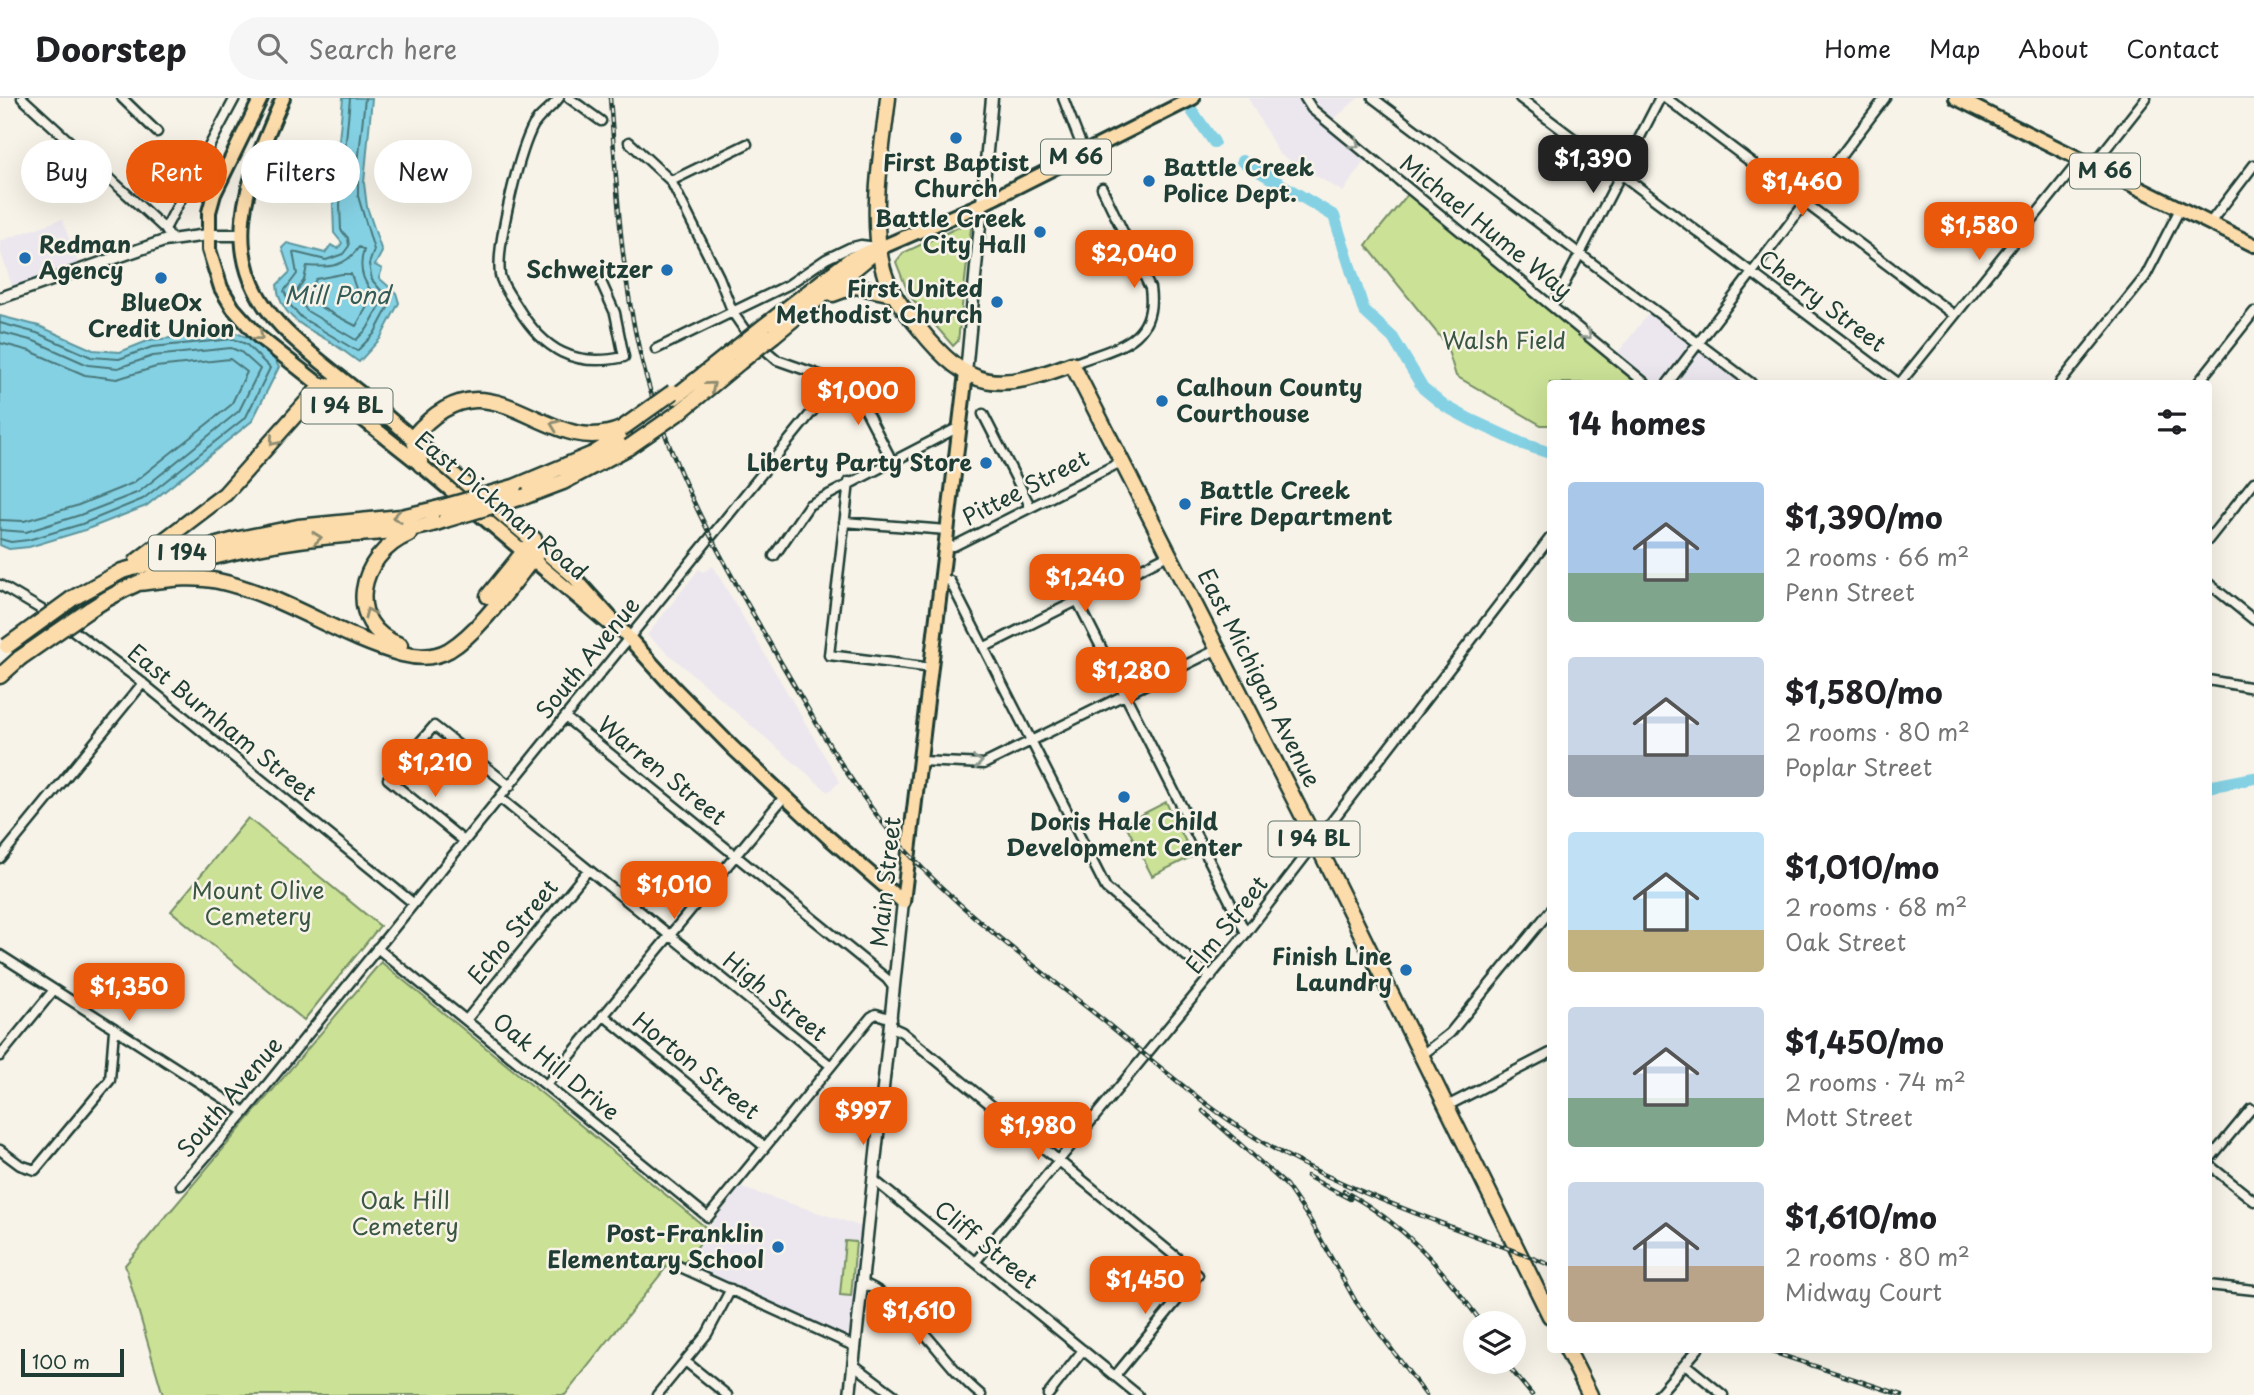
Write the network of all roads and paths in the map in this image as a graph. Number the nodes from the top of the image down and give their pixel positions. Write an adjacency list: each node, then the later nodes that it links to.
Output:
1 (22, 98): 35 (street)
2 (122, 98): 22 (street)
3 (223, 98): 20 (street)
4 (261, 98): 36 (main road, East Dickman Road / I 94 BL)
5 (282, 98): 37 (main road, East Dickman Road / I 94 BL)
6 (559, 98): 43 (street)
7 (569, 98): 21 (street)
8 (888, 98): 40 (highway)
9 (992, 98): 32 (street)
10 (1063, 98): 25 (street)
11 (1193, 98): 25 (main road, M 66)
12 (1305, 98): 47 (street, Michael Hume Way, one-way to 47)
13 (1373, 98): 41 (street)
14 (1520, 98): 28 (street, Cherry Street)
15 (1660, 98): 28 (street)
16 (1666, 98): 31 (street)
17 (1885, 98): 31 (street)
18 (1956, 98): 26 (main road, M 66)
19 (2146, 98): 26 (street)
20 (233, 102): 35 (street)
21 (601, 121)
22 (157, 132)
23 (629, 142): 29 (street)
24 (747, 144): 29 (street)
25 (1084, 152): 32 (main road, M 66)
26 (2087, 162): 33 (main road, M 66); 50 (street)
27 (2254, 165): 34 (street)
28 (1620, 174): 41 (street); 42 (street, Cherry Street)
29 (671, 181): 49 (street)
30 (1102, 188): 55 (street)
31 (1805, 202): 42 (street); 50 (street)
32 (984, 203): 40 (main road, M 66); 56 (street)
33 (2180, 209): 34 (main road, M 66); 62 (street)
34 (2209, 224): 39 (main road, M 66)
35 (165, 229): 38 (street)
36 (207, 235): 37 (street); 38 (street); 65 (main road, East Dickman Road / I 94 BL, one-way to 65)
37 (242, 235): 67 (main road, East Dickman Road / I 94 BL)
38 (171, 239): 45 (street)
39 (2254, 245)
40 (880, 248): 44 (highway); 46 (highway, I 194); 49 (street); 51 (highway, I 194)
41 (1580, 254): 47 (street); 52 (street)
42 (1752, 272): 52 (street); 60 (street, Cherry Street)
43 (603, 284)
44 (893, 294): 46 (highway); 56 (highway)
45 (0, 298)
46 (820, 300): 51 (highway, I 194)
47 (1553, 306): 57 (street, Michael Hume Way, one-way to 57)
48 (2254, 312): 63 (street)
49 (733, 313): 53 (street); 64 (street)
50 (1954, 315): 61 (street)
51 (769, 331): 54 (highway, I 194, bridge)
52 (1698, 344): 58 (street); 59 (street)
53 (656, 349)
54 (735, 358): 66 (highway, I 194, one-way to 54); 66 (highway, I 194)
55 (1072, 364): 56 (highway); 73 (highway, East Michigan Avenue / I 94 BL)
56 (965, 373): 69 (main road, Main Street)
57 (1641, 380)
58 (1670, 380)
59 (1747, 380)
60 (1895, 380)
61 (1901, 380)
62 (2062, 380)
63 (2200, 380)
64 (838, 381): 72 (street); 95 (street, South Avenue)
65 (321, 386): 67 (highway); 74 (main road, East Dickman Road / I 94 BL); 88 (highway, one-way to 88)
66 (679, 397): 71 (highway, I 194, bridge); 71 (highway, bridge)
67 (382, 412): 70 (main road, East Dickman Road / I 94 BL)
68 (983, 414): 77 (street)
69 (959, 427): 72 (street); 81 (main road, Main Street)
70 (413, 437): 71 (highway, one-way to 70); 74 (highway); 85 (main road, East Dickman Road / I 94 BL)
71 (625, 437): 78 (highway, I 194, bridge)
72 (892, 461): 75 (street)
73 (1124, 461): 77 (street, Pittee Street); 86 (highway, East Michigan Avenue / I 94 BL)
74 (421, 465): 85 (main road, East Dickman Road / I 94 BL)
75 (849, 482): 79 (street); 87 (street)
76 (2254, 482): 82 (street)
77 (1028, 508): 84 (street, Pittee Street)
78 (441, 514): 80 (highway, I 194); 88 (highway, I 194, one-way to 88)
79 (844, 522): 81 (street); 99 (street)
80 (423, 528): 85 (highway, one-way to 80); 90 (highway, I 194, one-way to 80)
81 (947, 530): 84 (main road, Main Street)
82 (2212, 535)
83 (1547, 542): 112 (street, Elm Street)
84 (945, 546): 89 (main road, Main Street)
85 (533, 549): 90 (highway); 95 (main road, East Dickman Road / I 94 BL)
86 (1170, 553): 93 (street); 98 (highway, East Michigan Avenue / I 94 BL)
87 (774, 556)
88 (122, 571): 97 (highway, I 194, bridge)
89 (942, 579): 96 (street); 99 (main road, Main Street)
90 (138, 583): 100 (highway, I 194, bridge)
91 (0, 585): 102 (street, East Burnham Street)
92 (2212, 586): 94 (street)
93 (1078, 601): 96 (street); 104 (street)
94 (2254, 620)
95 (628, 638): 105 (street, South Avenue); 109 (main road, East Dickman Road / I 94 BL)
96 (985, 647): 106 (street)
97 (3, 649)
98 (1217, 649): 104 (street); 112 (highway, East Michigan Avenue / I 94 BL)
99 (932, 667): 107 (main road, Main Street)
100 (0, 676)
101 (2212, 681): 103 (street)
102 (143, 683): 114 (street); 117 (street, East Burnham Street)
103 (2254, 688)
104 (1124, 694): 106 (street); 119 (street)
105 (565, 716): 108 (street, South Avenue); 113 (street, Warren Street)
106 (1032, 741): 107 (street, one-way to 106); 123 (street)
107 (921, 761): 116 (main road, Main Street)
108 (510, 786): 110 (street, South Avenue); 111 (street)
109 (784, 797): 113 (street); 116 (main road, East Dickman Road / I 94 BL)
110 (500, 798): 111 (street, South Avenue); 115 (street, High Street)
111 (464, 841): 117 (street, South Avenue)
112 (1316, 842): 119 (street, Elm Street); 130 (highway, East Michigan Avenue / I 94 BL)
113 (735, 855): 120 (street); 125 (street, Warren Street)
114 (0, 858)
115 (588, 870): 120 (street, High Street); 127 (street, Echo Street)
116 (903, 902): 125 (street, Main Street)
117 (413, 903): 121 (street, South Avenue)
118 (1547, 915): 130 (street)
119 (1246, 933): 123 (street, Elm Street)
120 (669, 935): 126 (street); 133 (street, High Street)
121 (377, 948): 127 (street, Oak Hill Drive); 137 (street, South Avenue)
122 (0, 956): 124 (street)
123 (1211, 977): 141 (street, Elm Street)
124 (53, 991): 129 (street); 132 (street)
125 (895, 991): 128 (street, Main Street)
126 (603, 1016): 134 (street); 138 (street, Horton Street)
127 (467, 1019): 134 (street, Oak Hill Drive)
128 (892, 1023): 133 (street); 141 (street); 143 (street, Main Street)
129 (114, 1030): 137 (street); 139 (street)
130 (1422, 1055): 135 (highway, East Michigan Avenue / I 94 BL)
131 (1547, 1055): 135 (street)
132 (0, 1056)
133 (831, 1066): 138 (street)
134 (547, 1084): 138 (street, Oak Hill Drive)
135 (1447, 1106): 152 (highway, East Michigan Avenue / I 94 BL)
136 (2251, 1109): 140 (street)
137 (245, 1112): 144 (street, South Avenue)
138 (765, 1147)
139 (0, 1150)
140 (2212, 1158)
141 (1059, 1161): 146 (street, Elm Street); 160 (street)
142 (2212, 1166): 145 (street)
143 (874, 1180): 146 (street, Cliff Street); 148 (street, Main Street)
144 (181, 1185)
145 (2254, 1201)
146 (976, 1261): 154 (street, Cliff Street)
147 (674, 1264): 150 (street)
148 (863, 1283): 153 (street, Main Street); 165 (street)
149 (2212, 1285): 151 (street)
150 (731, 1289): 153 (street); 157 (street)
151 (2254, 1290)
152 (1547, 1310)
153 (856, 1346): 159 (street, Main Street)
154 (1083, 1350): 160 (street, Cliff Street); 166 (street)
155 (1569, 1353): 168 (highway)
156 (1695, 1353): 158 (street)
157 (685, 1361): 161 (street); 162 (street)
158 (1685, 1364): 169 (street); 170 (street)
159 (854, 1365): 163 (street, Main Street); 164 (street)
160 (1115, 1376): 167 (street, Cliff Street)
161 (657, 1395)
162 (727, 1395)
163 (850, 1395)
164 (894, 1395)
165 (981, 1395)
166 (1048, 1395)
167 (1138, 1395)
168 (1590, 1395)
169 (1658, 1395)
170 (1723, 1395)

